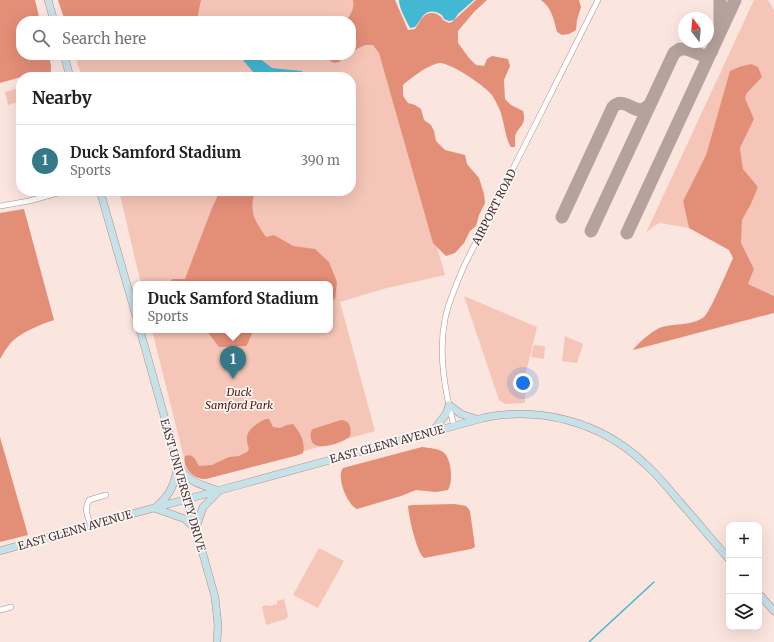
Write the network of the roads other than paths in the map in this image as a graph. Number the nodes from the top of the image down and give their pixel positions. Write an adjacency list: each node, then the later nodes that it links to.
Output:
1 (48, 0): 3 (main road)
2 (598, 0): 11 (street, AIRPORT ROAD)
3 (53, 16)
4 (65, 60): 5 (main road)
5 (69, 72)
6 (47, 196): 8 (street)
7 (101, 196): 9 (main road)
8 (0, 206)
9 (133, 306)
10 (141, 333): 15 (main road, EAST UNIVERSITY DRIVE)
11 (449, 406): 12 (main road); 13 (street, AIRPORT ROAD); 14 (main road)
12 (478, 419): 13 (main road, EAST GLENN AVENUE); 23 (main road, EAST GLENN AVENUE)
13 (454, 426): 14 (main road, EAST GLENN AVENUE)
14 (433, 432): 16 (main road, EAST GLENN AVENUE)
15 (178, 465): 16 (main road); 18 (main road, EAST UNIVERSITY DRIVE); 19 (main road)
16 (219, 491): 18 (main road, EAST GLENN AVENUE); 21 (main road)
17 (106, 495): 20 (street)
18 (187, 499): 19 (main road, EAST GLENN AVENUE); 21 (main road, EAST UNIVERSITY DRIVE)
19 (154, 508): 20 (main road, EAST GLENN AVENUE); 21 (main road)
20 (91, 525): 22 (main road, EAST GLENN AVENUE)
21 (195, 530): 28 (main road, EAST UNIVERSITY DRIVE)
22 (0, 551)
23 (728, 558)
24 (762, 597): 27 (main road)
25 (11, 607): 26 (street)
26 (0, 610)
27 (774, 611)
28 (217, 642)

